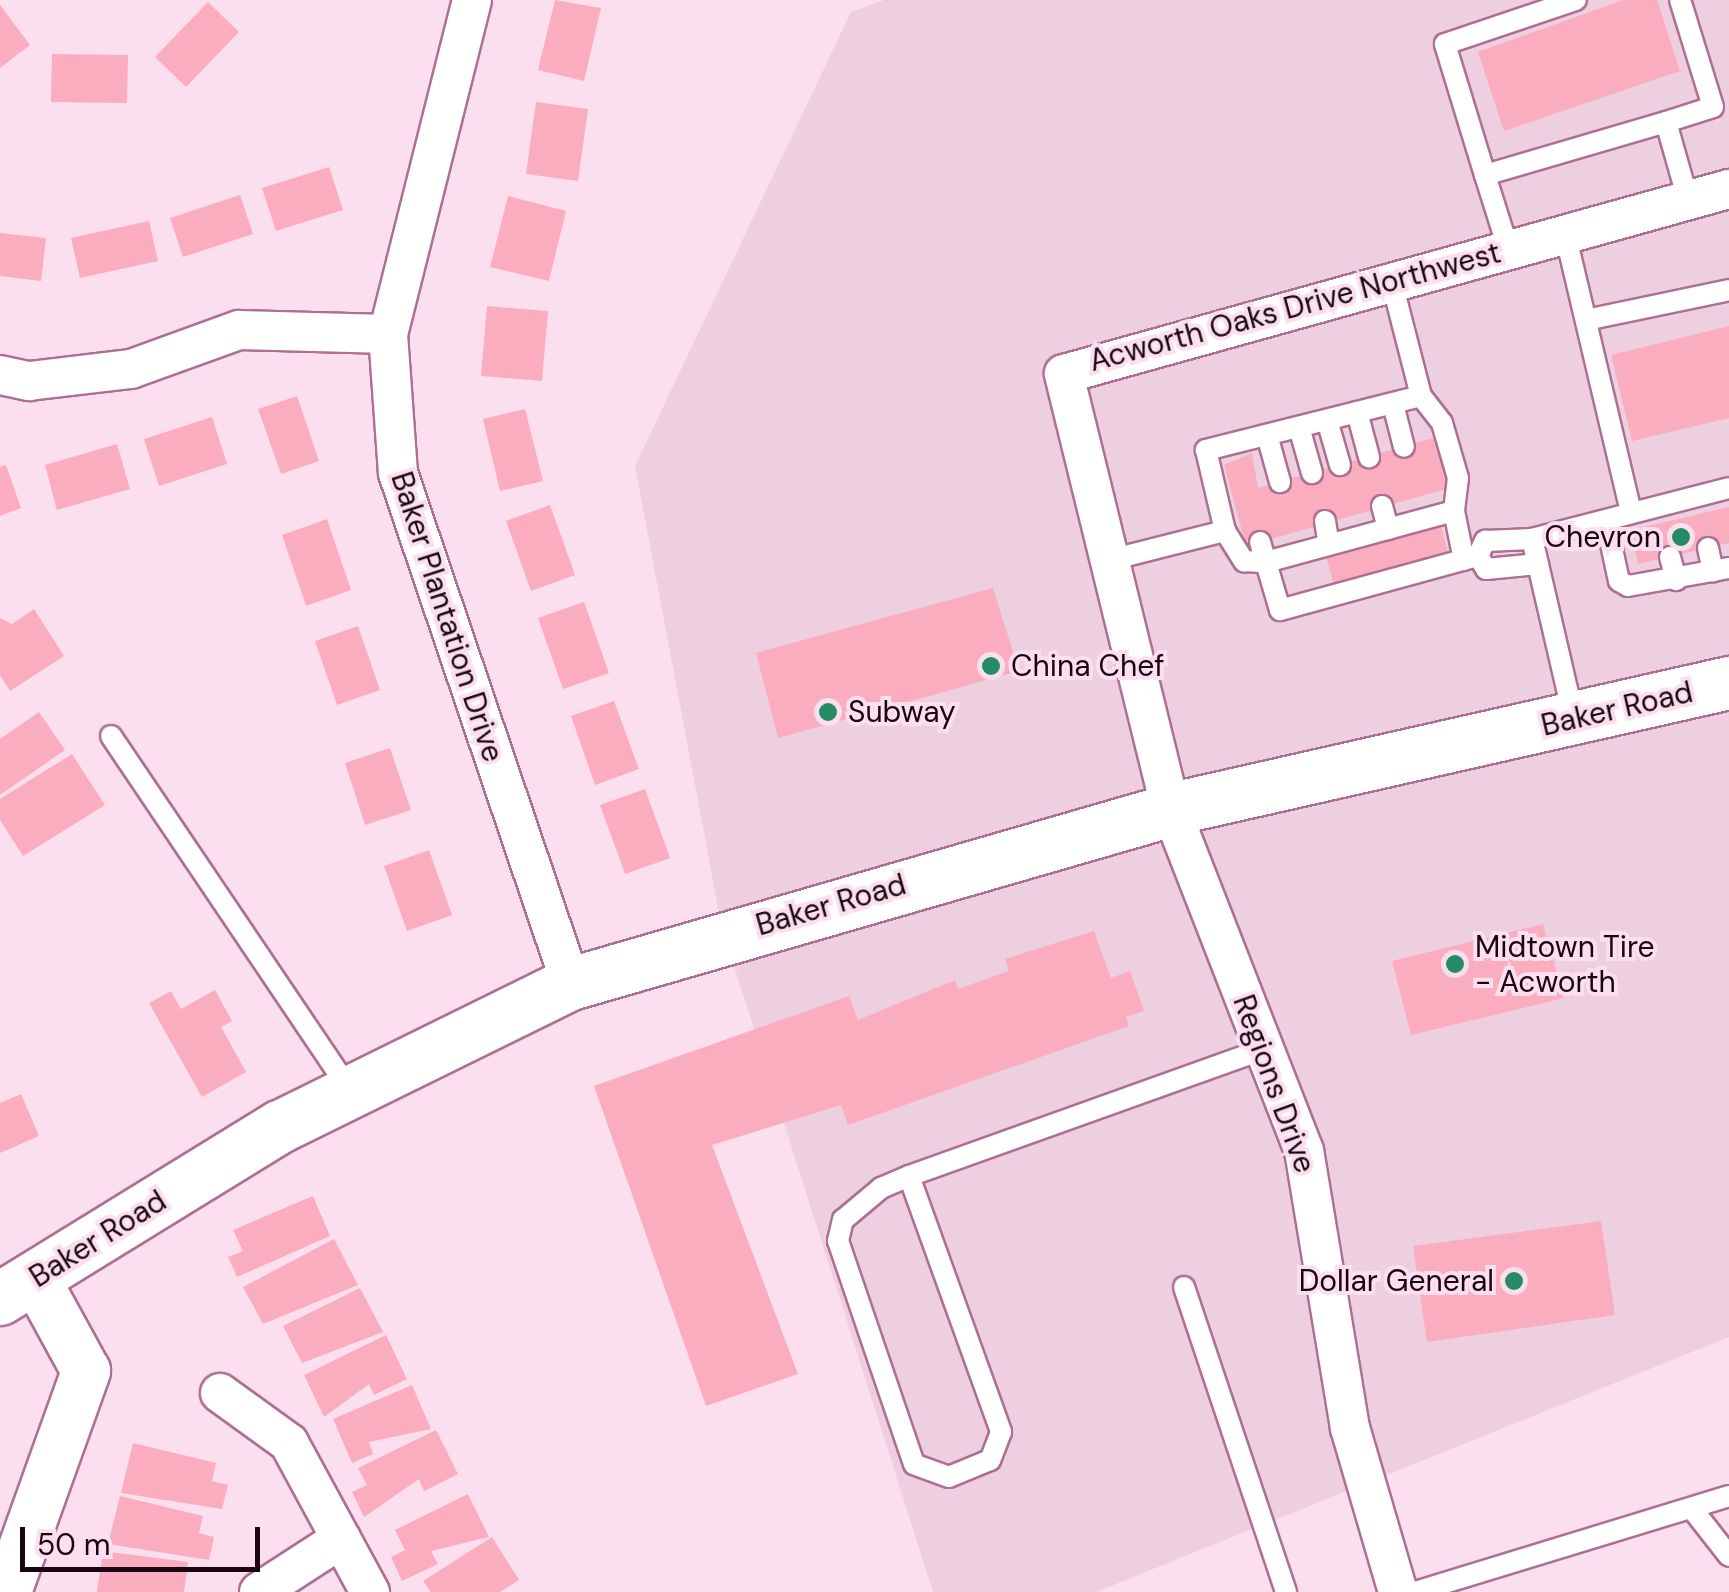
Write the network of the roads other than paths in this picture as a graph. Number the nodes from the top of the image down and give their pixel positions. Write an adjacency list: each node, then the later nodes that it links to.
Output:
1 (472, 0): 13 (street, Baker Plantation Drive)
2 (1576, 0): 5 (lane)
3 (1680, 0): 4 (lane)
4 (1666, 122): 5 (lane); 7 (lane)
5 (1486, 175): 9 (lane)
6 (1729, 189): 7 (street, Acworth Oaks Drive Northwest)
7 (1688, 200): 8 (street, Acworth Oaks Drive Northwest)
8 (1565, 233): 9 (street, Acworth Oaks Drive Northwest); 12 (lane)
9 (1508, 248): 10 (street, Acworth Oaks Drive Northwest)
10 (1392, 279): 15 (lane); 45 (street, Acworth Oaks Drive Northwest)
11 (1729, 290): 12 (lane)
12 (1586, 320): 30 (lane)
13 (388, 334): 14 (street); 53 (street, Baker Plantation Drive)
14 (0, 375)
15 (1421, 396): 16 (lane); 29 (lane)
16 (1393, 404): 17 (lane); 21 (lane)
17 (1356, 412): 18 (lane); 22 (lane)
18 (1327, 420): 19 (lane); 23 (lane)
19 (1299, 426): 20 (lane); 24 (lane)
20 (1267, 435): 25 (lane); 35 (lane)
21 (1404, 446)
22 (1369, 456)
23 (1340, 465)
24 (1312, 473)
25 (1280, 482)
26 (1729, 488): 30 (lane)
27 (1418, 496): 34 (lane)
28 (1382, 506): 34 (lane)
29 (1454, 511): 34 (lane); 44 (lane)
30 (1632, 513): 32 (lane)
31 (1352, 514): 38 (lane)
32 (1606, 520): 37 (lane); 48 (lane)
33 (1325, 521): 39 (lane)
34 (1406, 527): 38 (lane)
35 (1225, 531): 41 (lane); 45 (lane)
36 (1294, 531): 42 (lane)
37 (1532, 539): 44 (lane); 46 (lane)
38 (1358, 542): 39 (lane)
39 (1329, 545): 42 (lane)
40 (1708, 548): 47 (lane)
41 (1263, 552): 42 (lane); 44 (lane)
42 (1301, 552)
43 (1670, 557): 48 (lane)
44 (1471, 558): 46 (lane)
45 (1110, 560): 52 (street, Acworth Oaks Drive Northwest)
46 (1538, 564): 50 (lane)
47 (1721, 569): 48 (lane)
48 (1676, 580)
49 (1729, 683): 50 (main road, Baker Road)
50 (1574, 719): 52 (main road, Baker Road)
51 (112, 736): 55 (lane)
52 (1171, 810): 53 (main road, Baker Road); 54 (street, Regions Drive)
53 (571, 984): 55 (main road, Baker Road)
54 (1264, 1049): 56 (lane); 68 (street, Regions Drive)
55 (350, 1090): 58 (main road, Baker Road)
56 (909, 1176): 56 (lane)
57 (1184, 1287): 67 (lane)
58 (18, 1288): 64 (street)
59 (220, 1394): 62 (street)
60 (1729, 1496): 61 (lane)
61 (1693, 1510): 63 (lane); 69 (lane)
62 (341, 1539): 65 (street); 66 (street)
63 (1729, 1556)
64 (6, 1592)
65 (259, 1592)
66 (370, 1592)
67 (1286, 1592)
68 (1398, 1592)
69 (1416, 1592)

